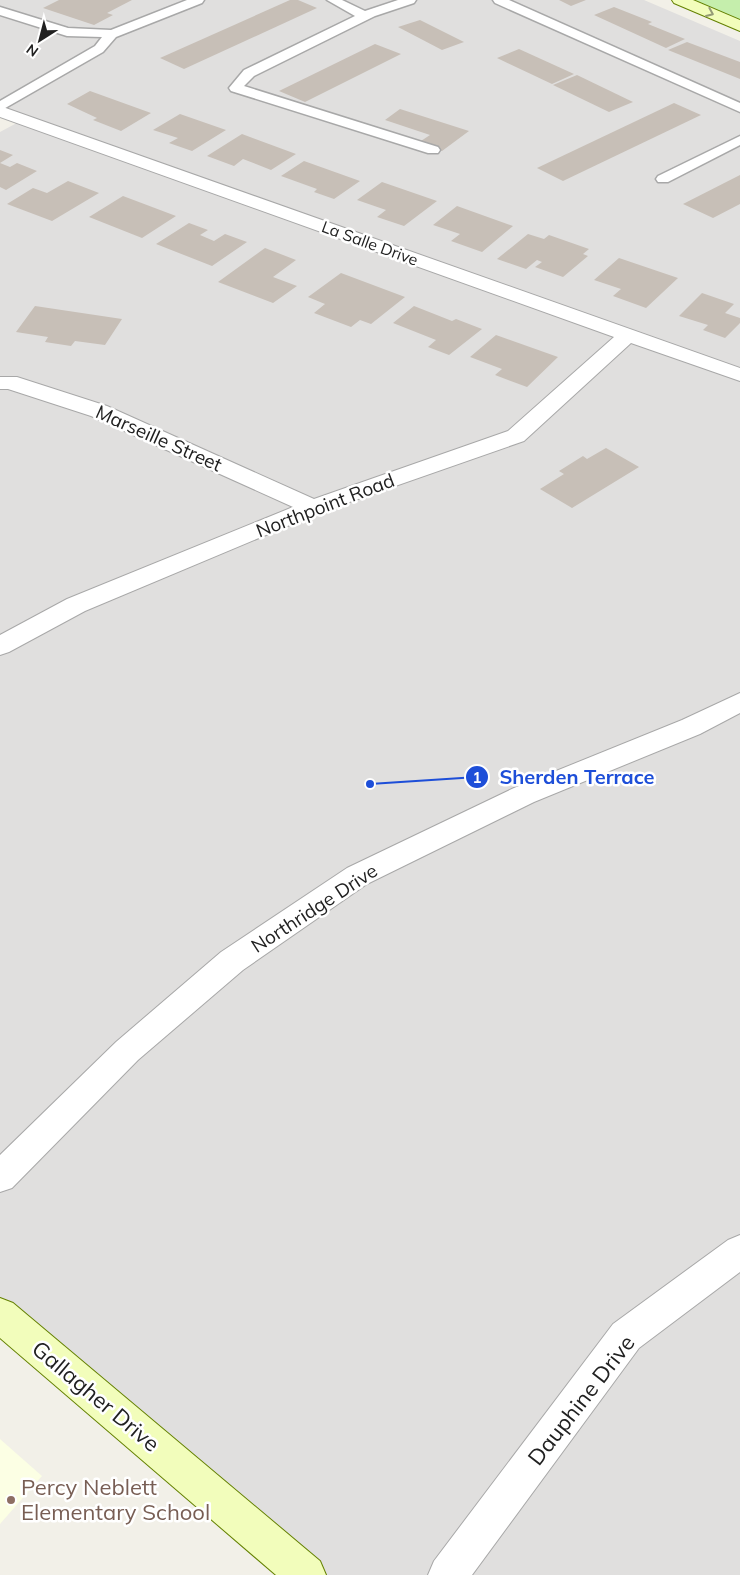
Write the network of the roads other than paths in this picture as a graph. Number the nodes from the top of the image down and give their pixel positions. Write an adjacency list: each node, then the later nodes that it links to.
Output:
1 (198, 0): 9 (lane)
2 (334, 0): 7 (lane)
3 (410, 0): 7 (lane)
4 (499, 0): 10 (lane)
5 (680, 0): 8 (street, one-way to 8)
6 (0, 11): 9 (lane)
7 (365, 16): 13 (lane)
8 (740, 26)
9 (112, 34): 11 (lane)
10 (740, 108)
11 (1, 111): 15 (street, La Salle Drive)
12 (740, 140): 14 (lane)
13 (433, 150)
14 (663, 179)
15 (628, 335): 16 (street, La Salle Drive); 18 (street, Northpoint Road)
16 (740, 375)
17 (0, 383): 18 (street, Marseille Street)
18 (313, 506): 19 (street, Northpoint Road)
19 (0, 646)
20 (740, 702): 21 (street, Northridge Drive)
21 (0, 1177)
22 (740, 1251): 25 (street, Dauphine Drive)
23 (0, 1315): 24 (street, Gallagher Drive)
24 (306, 1575)
25 (448, 1575)

